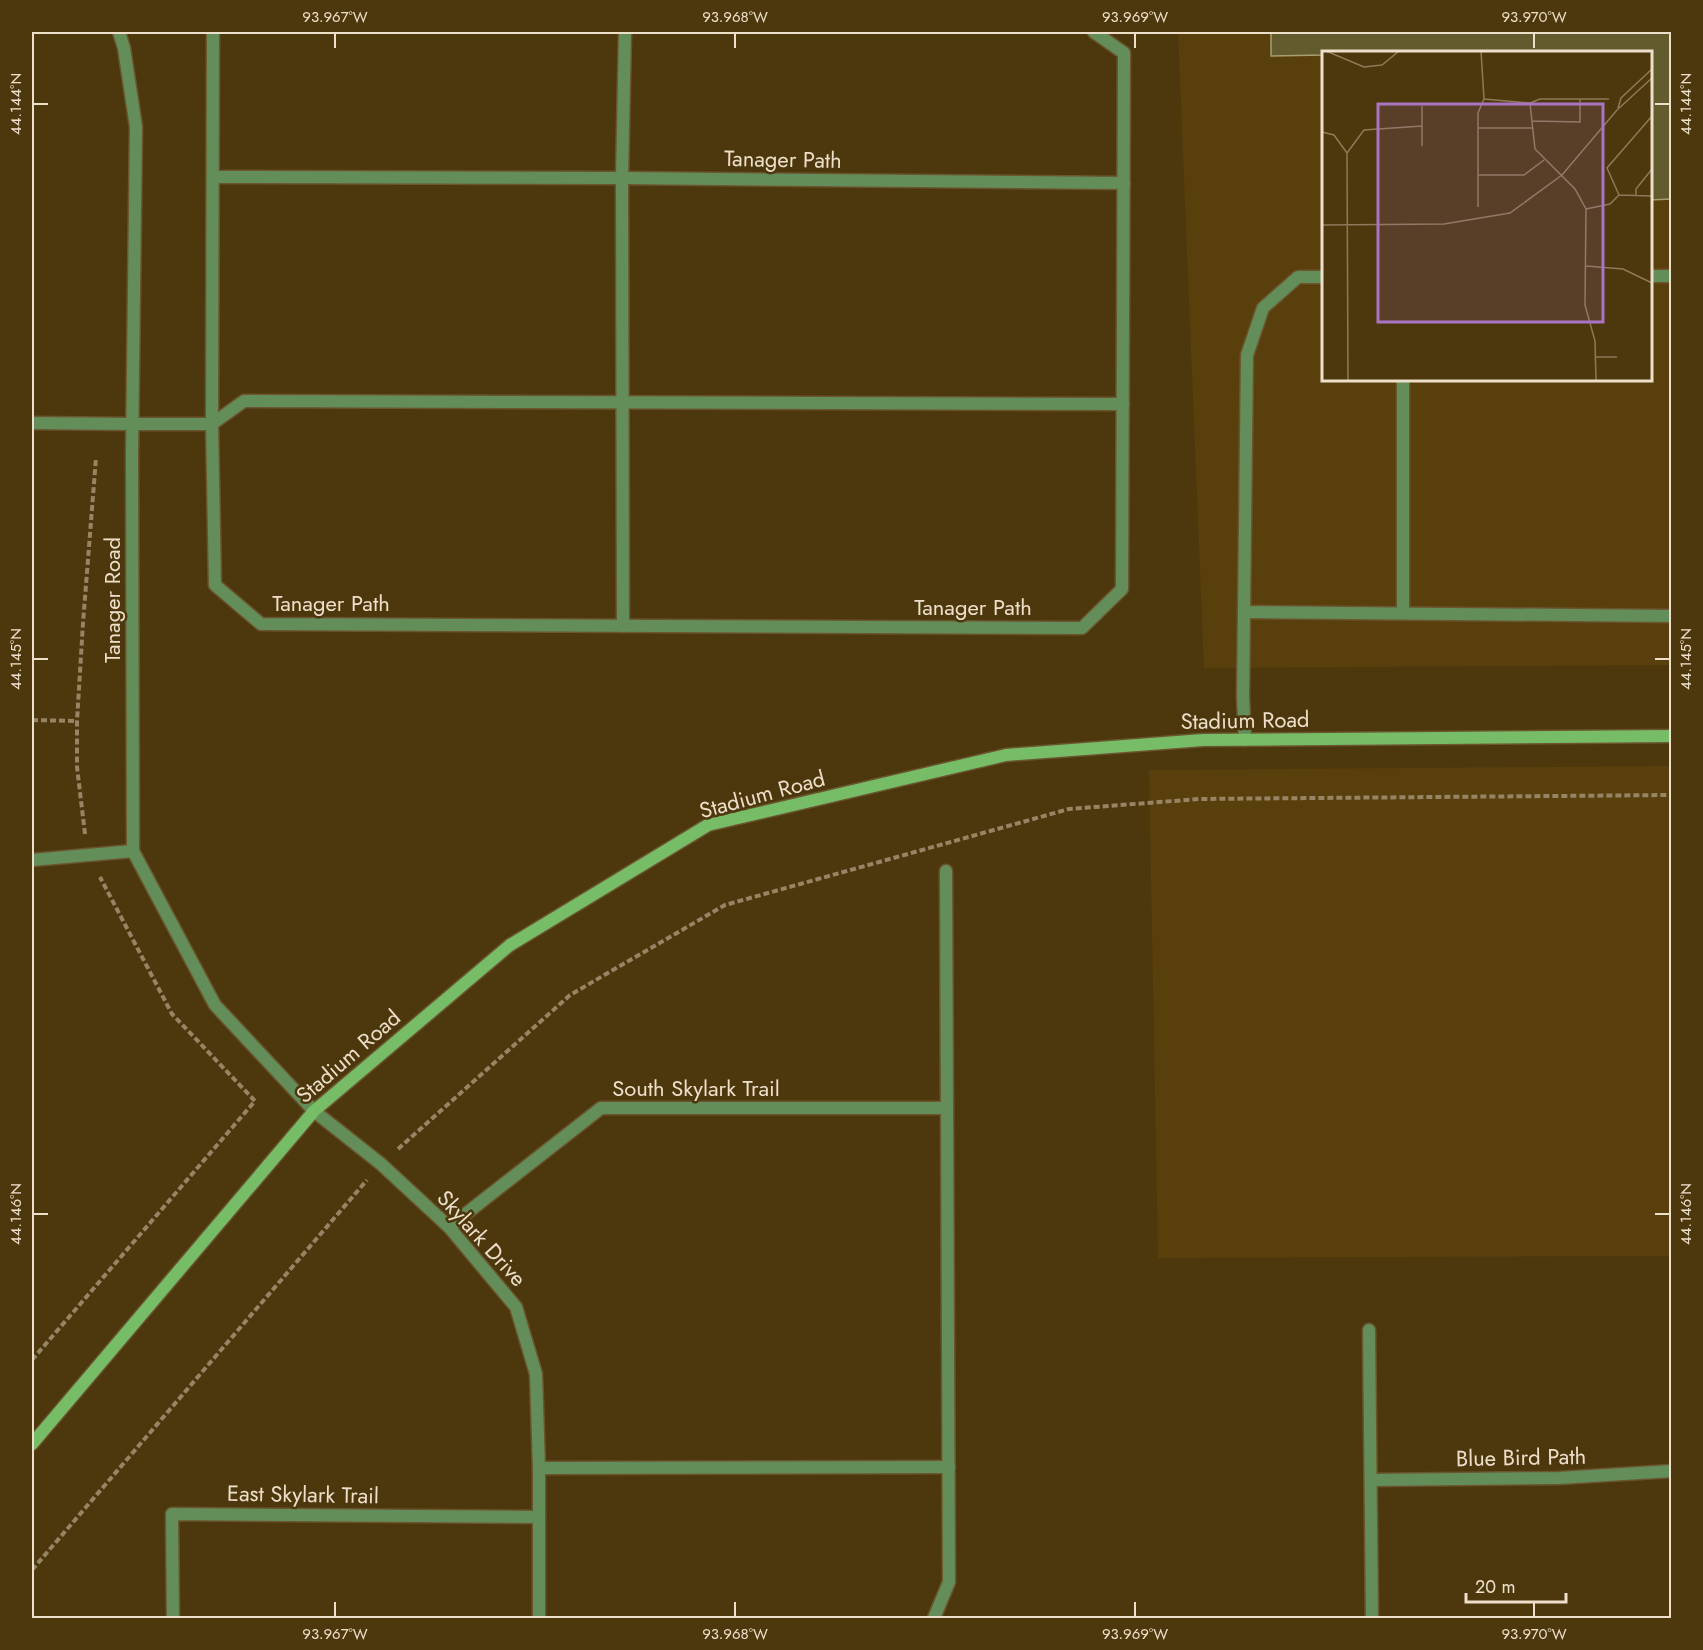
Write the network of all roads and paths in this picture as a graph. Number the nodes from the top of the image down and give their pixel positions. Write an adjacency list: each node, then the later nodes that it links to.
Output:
1 (119, 32): 15 (street, Tanager Road)
2 (213, 32): 5 (street, Tanager Path)
3 (625, 32): 6 (street)
4 (1094, 32): 7 (street, Tanager Path)
5 (213, 177): 6 (street, Tanager Path); 16 (street, Tanager Path)
6 (622, 178): 7 (street, Tanager Path); 12 (street)
7 (1124, 183): 13 (street, Tanager Path)
8 (1652, 276): 9 (street)
9 (1671, 276)
10 (1322, 277): 18 (street)
11 (1403, 381): 19 (street)
12 (623, 403): 13 (street); 16 (street); 21 (street)
13 (1123, 404): 21 (street, Tanager Path)
14 (32, 423): 15 (street)
15 (132, 424): 16 (street); 27 (street, Tanager Road)
16 (212, 424): 21 (street, Tanager Path)
17 (96, 458): 23 (path)
18 (1244, 612): 19 (street); 25 (street)
19 (1403, 613): 20 (street)
20 (1671, 616)
21 (623, 626)
22 (32, 720): 23 (path)
23 (77, 721): 28 (path)
24 (1671, 736): 25 (street, Stadium Road)
25 (1245, 740): 32 (street, Stadium Road)
26 (1671, 795): 33 (path)
27 (133, 851): 28 (street); 32 (street, Tanager Road)
28 (88, 855): 29 (street); 36 (path)
29 (32, 860)
30 (946, 872): 31 (street)
31 (947, 1108): 34 (street, South Skylark Trail); 38 (street)
32 (314, 1111): 33 (street, Skylark Drive); 37 (street, Stadium Road)
33 (381, 1164): 34 (street, Skylark Drive); 43 (path)
34 (449, 1227): 39 (street, Skylark Drive)
35 (1369, 1330): 41 (street)
36 (32, 1360)
37 (32, 1444)
38 (949, 1467): 39 (street); 46 (street)
39 (539, 1468): 42 (street, Skylark Drive)
40 (1671, 1471): 41 (street, Blue Bird Path)
41 (1371, 1480): 47 (street)
42 (539, 1517): 44 (street, East Skylark Trail); 45 (street, Skylark Drive)
43 (32, 1570)
44 (172, 1618)
45 (539, 1618)
46 (934, 1618)
47 (1372, 1618)

